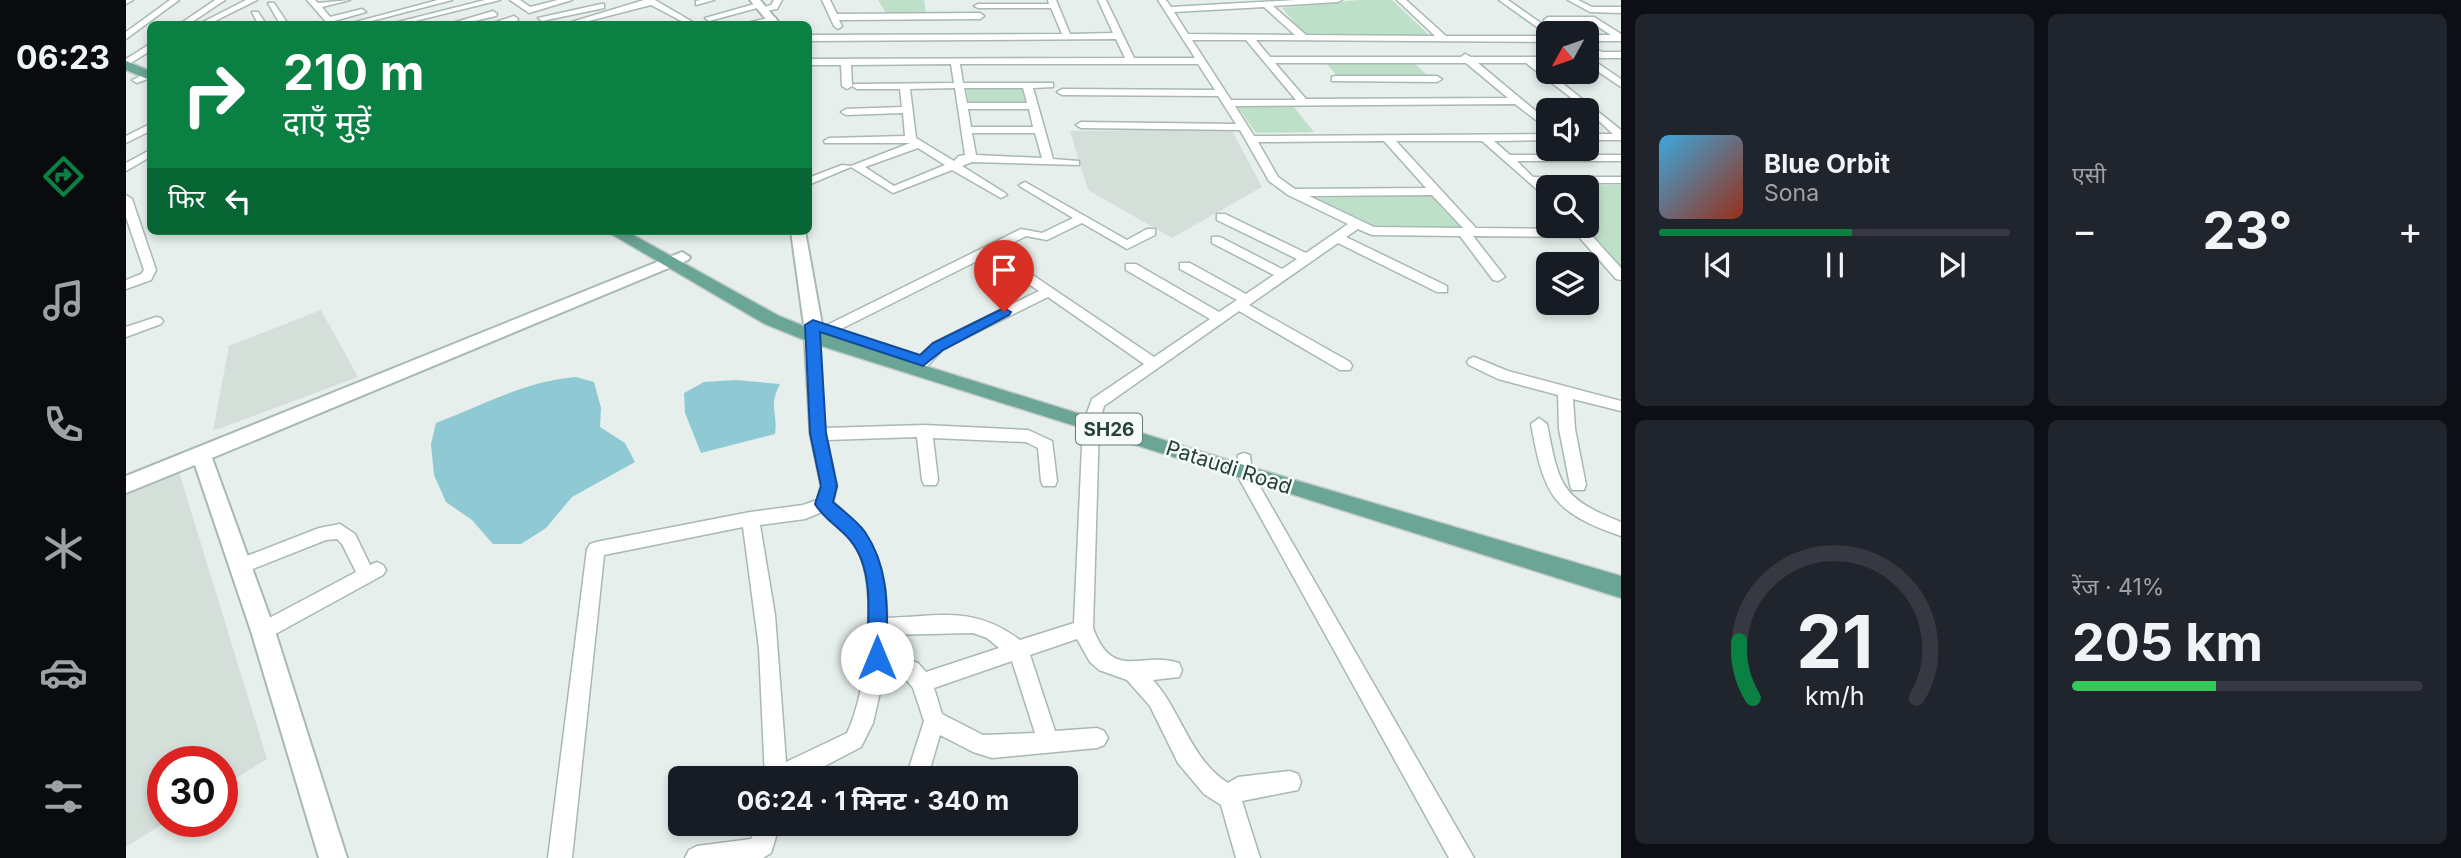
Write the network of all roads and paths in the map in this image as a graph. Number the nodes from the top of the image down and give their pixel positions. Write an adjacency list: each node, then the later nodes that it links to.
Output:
1 (175, 0): 55 (street)
2 (221, 0): 40 (street)
3 (253, 0): 40 (street)
4 (346, 0): 21 (street)
5 (409, 0): 29 (street); 44 (street)
6 (448, 0): 29 (street)
7 (496, 0): 46 (street)
8 (514, 0): 9 (street)
9 (568, 0)
10 (624, 0): 32 (street)
11 (710, 0): 22 (street)
12 (778, 0): 25 (street)
13 (827, 0): 34 (street)
14 (1102, 0): 58 (street)
15 (1162, 0): 30 (street)
16 (1338, 0): 27 (street)
17 (1401, 0): 60 (street)
18 (1503, 0): 53 (street)
19 (1572, 0): 31 (street)
20 (650, 1): 48 (street); 49 (street)
21 (313, 2): 43 (street)
22 (699, 3)
23 (1053, 3): 26 (street); 57 (street)
24 (271, 5): 42 (street)
25 (759, 5): 37 (street); 50 (street)
26 (1024, 6): 28 (street); 35 (street)
27 (1268, 6): 30 (street); 66 (street)
28 (978, 7): 34 (street); 56 (street)
29 (417, 8): 45 (street)
30 (1169, 10): 59 (street)
31 (1621, 10)
32 (586, 11): 36 (street); 47 (street)
33 (255, 14): 41 (street)
34 (834, 16): 64 (street)
35 (1028, 16)
36 (542, 18)
37 (709, 18)
38 (494, 19): 39 (street)
39 (514, 19)
40 (202, 21)
41 (260, 21)
42 (282, 21)
43 (329, 21)
44 (350, 21)
45 (352, 21)
46 (407, 21)
47 (571, 21)
48 (582, 21)
49 (687, 21)
50 (773, 21)
51 (1550, 21): 52 (street)
52 (1596, 21)
53 (1536, 23)
54 (1600, 24): 62 (street)
55 (126, 36)
56 (985, 36): 57 (street); 64 (street); 76 (street)
57 (1067, 36): 58 (street)
58 (1118, 36): 77 (street)
59 (1185, 37): 65 (street); 78 (street)
60 (1442, 37): 66 (street); 67 (street); 72 (street)
61 (1600, 37): 62 (street)
62 (1620, 37)
63 (812, 38): 64 (street)
64 (843, 38)
65 (1249, 38): 66 (street); 71 (street)
66 (1304, 38)
67 (1536, 39)
68 (1600, 55): 70 (street)
69 (145, 56): 83 (street)
70 (1621, 57): 88 (street)
71 (1269, 60): 79 (street); 99 (street)
72 (1468, 60): 73 (street); 80 (street); 95 (street)
73 (1528, 60): 74 (street); 110 (street)
74 (1536, 60)
75 (955, 61): 76 (street); 82 (street); 92 (street)
76 (992, 61): 77 (street)
77 (1131, 61): 78 (street)
78 (1201, 61): 94 (street)
79 (1319, 61): 80 (street); 86 (street)
80 (1418, 61): 87 (street)
81 (812, 62): 82 (street)
82 (846, 62): 91 (street)
83 (126, 64): 85 (main road)
84 (1600, 67): 88 (street)
85 (144, 77)
86 (1335, 79): 87 (street); 96 (street)
87 (1437, 79): 97 (street)
88 (1619, 79)
89 (1027, 85): 90 (street); 92 (street); 101 (street)
90 (1050, 85)
91 (905, 86): 92 (street); 102 (street)
92 (959, 86): 100 (street)
93 (1062, 92): 94 (street)
94 (1221, 93): 98 (street)
95 (1517, 101): 97 (street); 104 (street)
96 (1355, 102): 97 (street); 99 (street)
97 (1460, 102)
98 (1228, 103): 99 (street); 106 (street)
99 (1304, 103)
100 (962, 106): 101 (street); 108 (street)
101 (1033, 106): 109 (street)
102 (908, 110): 103 (street); 118 (street)
103 (846, 111)
104 (1536, 116)
105 (1081, 125): 106 (street)
106 (1243, 127): 115 (street)
107 (147, 129): 116 (street)
108 (967, 130): 109 (street); 121 (street)
109 (1040, 131): 124 (street)
110 (1621, 136): 112 (street)
111 (1536, 137): 114 (street)
112 (1599, 137)
113 (1387, 138): 114 (street); 115 (street); 134 (street)
114 (1485, 138): 122 (street)
115 (1251, 139): 135 (street)
116 (126, 140)
117 (829, 141): 118 (street)
118 (914, 142): 120 (street); 126 (street)
119 (147, 155): 127 (street)
120 (940, 158): 121 (street); 126 (street)
121 (971, 158): 124 (street); 126 (street)
122 (1508, 158): 123 (street); 129 (street)
123 (1621, 158)
124 (1048, 161): 125 (street)
125 (1075, 163)
126 (952, 166): 136 (street)
127 (126, 167)
128 (846, 167): 131 (street)
129 (1532, 180): 130 (street); 132 (street)
130 (1621, 180)
131 (812, 181)
132 (1536, 184)
133 (1025, 185): 139 (street)
134 (1435, 191): 135 (street); 142 (street)
135 (1292, 193): 140 (street)
136 (1001, 195)
137 (126, 199): 158 (street)
138 (1221, 217): 151 (street)
139 (1081, 219): 143 (street); 150 (street)
140 (1357, 224): 142 (street); 147 (street)
141 (1536, 230): 142 (street)
142 (1468, 231): 157 (street)
143 (1151, 232)
144 (623, 235): 152 (main road, Pataudi Road / SH26)
145 (642, 235): 152 (main road, SH26)
146 (799, 235): 164 (street)
147 (1335, 237): 151 (street); 159 (street)
148 (1588, 238): 156 (street)
149 (1216, 240): 155 (street)
150 (989, 251): 160 (street); 164 (street)
151 (1305, 258): 155 (street)
152 (676, 259): 164 (main road, Pataudi Road / SH26); 176 (street)
153 (1185, 266): 161 (street)
154 (1131, 267): 162 (street)
155 (1283, 275): 161 (street)
156 (1621, 276)
157 (1498, 277)
158 (126, 285)
159 (1442, 289)
160 (1050, 291): 167 (street); 168 (street)
161 (1244, 304): 162 (street); 169 (street)
162 (1220, 319): 167 (street)
163 (156, 321): 165 (street)
164 (817, 330): 168 (main road, Pataudi Road / SH26); 175 (street)
165 (126, 332)
166 (1474, 362): 170 (street)
167 (1153, 363): 172 (street)
168 (920, 365): 172 (main road, Pataudi Road / SH26)
169 (1345, 366)
170 (1565, 392): 171 (street); 181 (street)
171 (1621, 405)
172 (1092, 419): 177 (main road, Pataudi Road / SH26); 189 (street)
173 (1539, 424): 184 (street)
174 (924, 431): 175 (street); 178 (street); 179 (street)
175 (818, 433): 182 (street)
176 (201, 454): 180 (street); 185 (street)
177 (1244, 466): 186 (main road, SH26); 187 (main road, Pataudi Road / SH26); 209 (street)
178 (929, 480)
179 (1049, 481)
180 (126, 485)
181 (1577, 485)
182 (824, 504): 183 (street); 188 (street)
183 (750, 519): 199 (street); 206 (street)
184 (1621, 529)
185 (240, 566): 190 (street); 190 (street)
186 (1621, 573)
187 (1621, 587)
188 (877, 627): 191 (street); 192 (street)
189 (1083, 628): 191 (street); 194 (street)
190 (262, 631): 205 (street)
191 (1019, 650): 195 (street); 198 (street)
192 (877, 658): 195 (street); 200 (street)
193 (1172, 670): 194 (street)
194 (1133, 672): 203 (street)
195 (922, 683): 196 (street)
196 (934, 721): 198 (street); 201 (street)
197 (1097, 738): 198 (street)
198 (1048, 742)
199 (776, 766)
200 (801, 766)
201 (921, 766)
202 (1290, 782): 203 (street)
203 (1230, 798): 208 (street)
204 (766, 836): 207 (street)
205 (333, 858)
206 (560, 858)
207 (697, 858)
208 (1248, 858)
209 (1462, 858)

